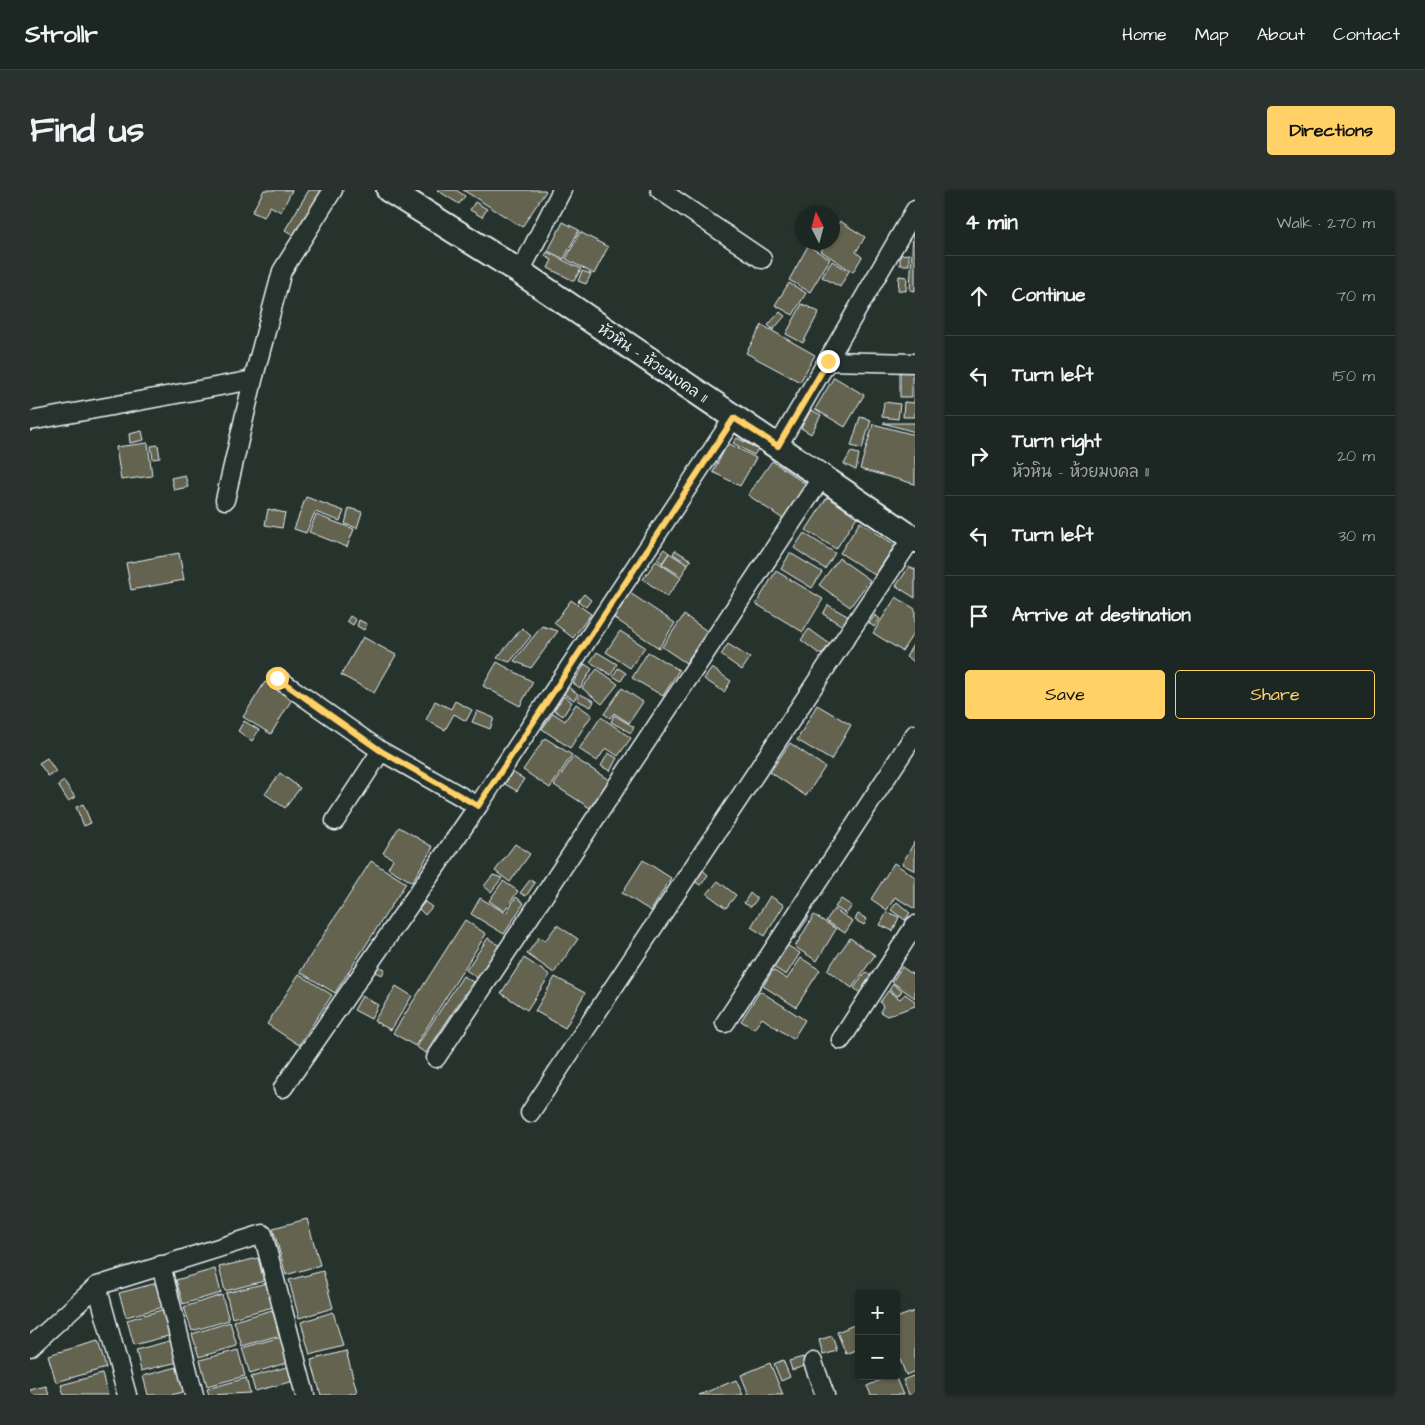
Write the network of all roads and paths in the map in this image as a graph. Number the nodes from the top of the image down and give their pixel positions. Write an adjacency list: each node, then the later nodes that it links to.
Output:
1 (332, 190): 10 (street)
2 (389, 190): 7 (street, หัวหิน - ห้วยมงคล 11)
3 (562, 190): 7 (street)
4 (660, 190): 6 (street)
5 (912, 220): 8 (street)
6 (762, 259)
7 (520, 272): 11 (street, หัวหิน - ห้วยมงคล 11)
8 (828, 361): 9 (street); 13 (street)
9 (915, 363)
10 (253, 380): 12 (street); 15 (street)
11 (734, 418): 13 (street, หัวหิน - ห้วยมงคล 11); 20 (street)
12 (30, 421)
13 (778, 446): 14 (street, หัวหิน - ห้วยมงคล 11)
14 (822, 477): 16 (street, หัวหิน - ห้วยมงคล 11); 25 (street)
15 (225, 500)
16 (913, 539): 27 (street)
17 (277, 678): 19 (street)
18 (915, 734): 23 (street)
19 (381, 751): 20 (street); 21 (street)
20 (478, 806): 26 (street)
21 (335, 821)
22 (915, 925): 24 (street)
23 (725, 1023)
24 (841, 1040)
25 (436, 1058)
26 (283, 1088)
27 (530, 1113)
28 (161, 1265): 29 (street); 33 (street); 34 (street)
29 (97, 1286): 30 (street); 32 (street)
30 (30, 1347)
31 (813, 1362): 35 (street)
32 (127, 1395)
33 (194, 1395)
34 (305, 1395)
35 (826, 1395)

